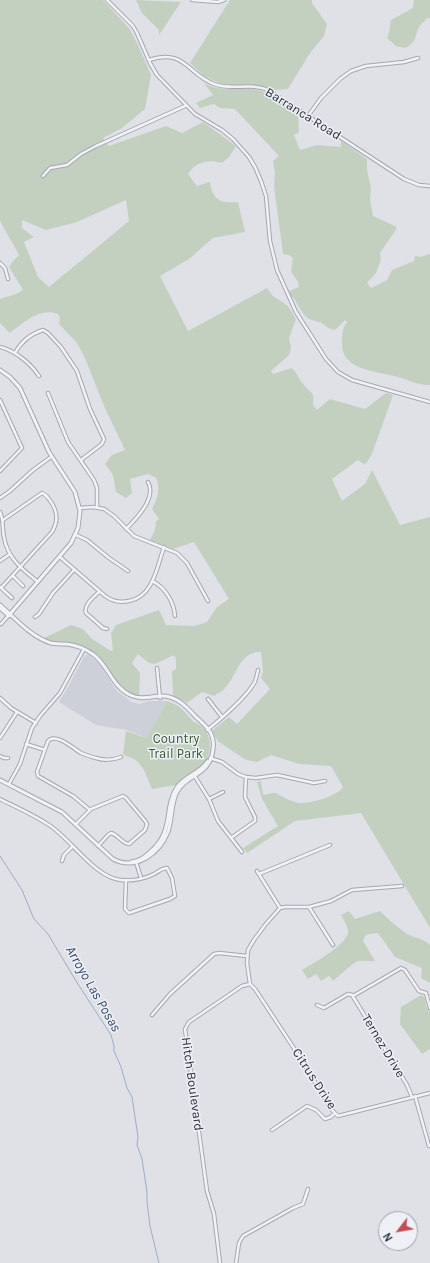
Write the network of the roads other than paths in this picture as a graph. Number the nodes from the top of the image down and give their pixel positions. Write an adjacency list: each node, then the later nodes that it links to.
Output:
1 (107, 0): 5 (street)
2 (192, 0): 3 (street)
3 (224, 0)
4 (418, 58): 7 (street)
5 (149, 60): 6 (street); 7 (street, Barranca Road)
6 (185, 106): 8 (street); 18 (street)
7 (308, 116): 9 (street, Barranca Road)
8 (43, 176)
9 (430, 186)
10 (0, 263): 11 (street)
11 (8, 278)
12 (0, 347): 13 (street)
13 (15, 353): 15 (street); 20 (street)
14 (0, 370): 19 (street)
15 (39, 376)
16 (48, 393): 20 (street)
17 (0, 400): 21 (street)
18 (430, 402)
19 (51, 457): 23 (street); 25 (street)
20 (81, 460): 24 (street)
21 (0, 471)
22 (148, 482): 28 (street)
23 (0, 498)
24 (97, 507): 25 (street); 28 (street)
25 (80, 508): 29 (street)
26 (0, 512): 27 (street)
27 (3, 520): 30 (street); 36 (street)
28 (126, 529): 32 (street)
29 (76, 535): 34 (street); 38 (street)
30 (4, 537): 31 (street); 33 (street)
31 (0, 538)
32 (164, 547): 40 (street); 46 (street)
33 (10, 554): 35 (street); 36 (street)
34 (60, 557): 37 (street); 41 (street)
35 (0, 561)
36 (21, 567): 39 (street); 41 (street)
37 (74, 570): 44 (street); 51 (street)
38 (128, 571)
39 (13, 576): 42 (street); 43 (street)
40 (152, 581): 44 (street); 50 (street)
41 (38, 582): 49 (street)
42 (23, 586)
43 (1, 588): 45 (street)
44 (99, 592): 53 (street)
45 (12, 598)
46 (208, 601)
47 (0, 605): 49 (street)
48 (0, 608): 49 (street)
49 (9, 615): 52 (street); 54 (street)
50 (175, 616)
51 (35, 617)
52 (1, 624)
53 (107, 629)
54 (84, 650): 57 (street); 62 (street)
55 (156, 668): 57 (street)
56 (258, 670): 61 (street)
57 (160, 697): 63 (street)
58 (0, 698): 60 (street)
59 (208, 699): 61 (street)
60 (17, 712): 62 (street); 64 (street)
61 (222, 717): 63 (street)
62 (36, 723): 65 (street)
63 (208, 730): 70 (street)
64 (0, 738)
65 (26, 744): 66 (street); 75 (street)
66 (45, 750): 68 (street); 79 (street)
67 (0, 756): 69 (street)
68 (121, 757)
69 (8, 758)
70 (211, 758): 71 (street); 72 (street)
71 (194, 775): 78 (street); 87 (street)
72 (246, 777): 74 (street); 81 (street)
73 (0, 778): 75 (street)
74 (325, 781)
75 (9, 783): 80 (street)
76 (223, 792): 78 (street)
77 (0, 799): 84 (street)
78 (209, 799): 81 (street)
79 (90, 810): 80 (street); 82 (street)
80 (76, 824): 82 (street)
81 (231, 838): 85 (street)
82 (99, 845): 87 (street)
83 (330, 845): 92 (street)
84 (73, 846): 86 (street); 89 (street)
85 (242, 852)
86 (62, 861)
87 (137, 862): 88 (street)
88 (141, 878): 89 (street); 89 (street)
89 (126, 880)
90 (402, 886): 91 (street)
91 (309, 907): 92 (street); 93 (street)
92 (280, 908): 94 (street)
93 (333, 946)
94 (247, 956): 95 (street); 99 (street)
95 (250, 984): 102 (street, Citrus Drive); 106 (street, Hitch Boulevard)
96 (353, 996): 97 (street); 98 (street); 101 (street, Ternez Drive)
97 (317, 1005)
98 (430, 1008)
99 (152, 1016)
100 (430, 1092): 101 (street, Citrus Drive)
101 (413, 1097): 102 (street, Citrus Drive); 104 (street, Ternez Drive)
102 (335, 1113): 103 (street)
103 (272, 1130)
104 (428, 1146)
105 (308, 1189): 107 (street)
106 (220, 1263)
107 (236, 1263)

